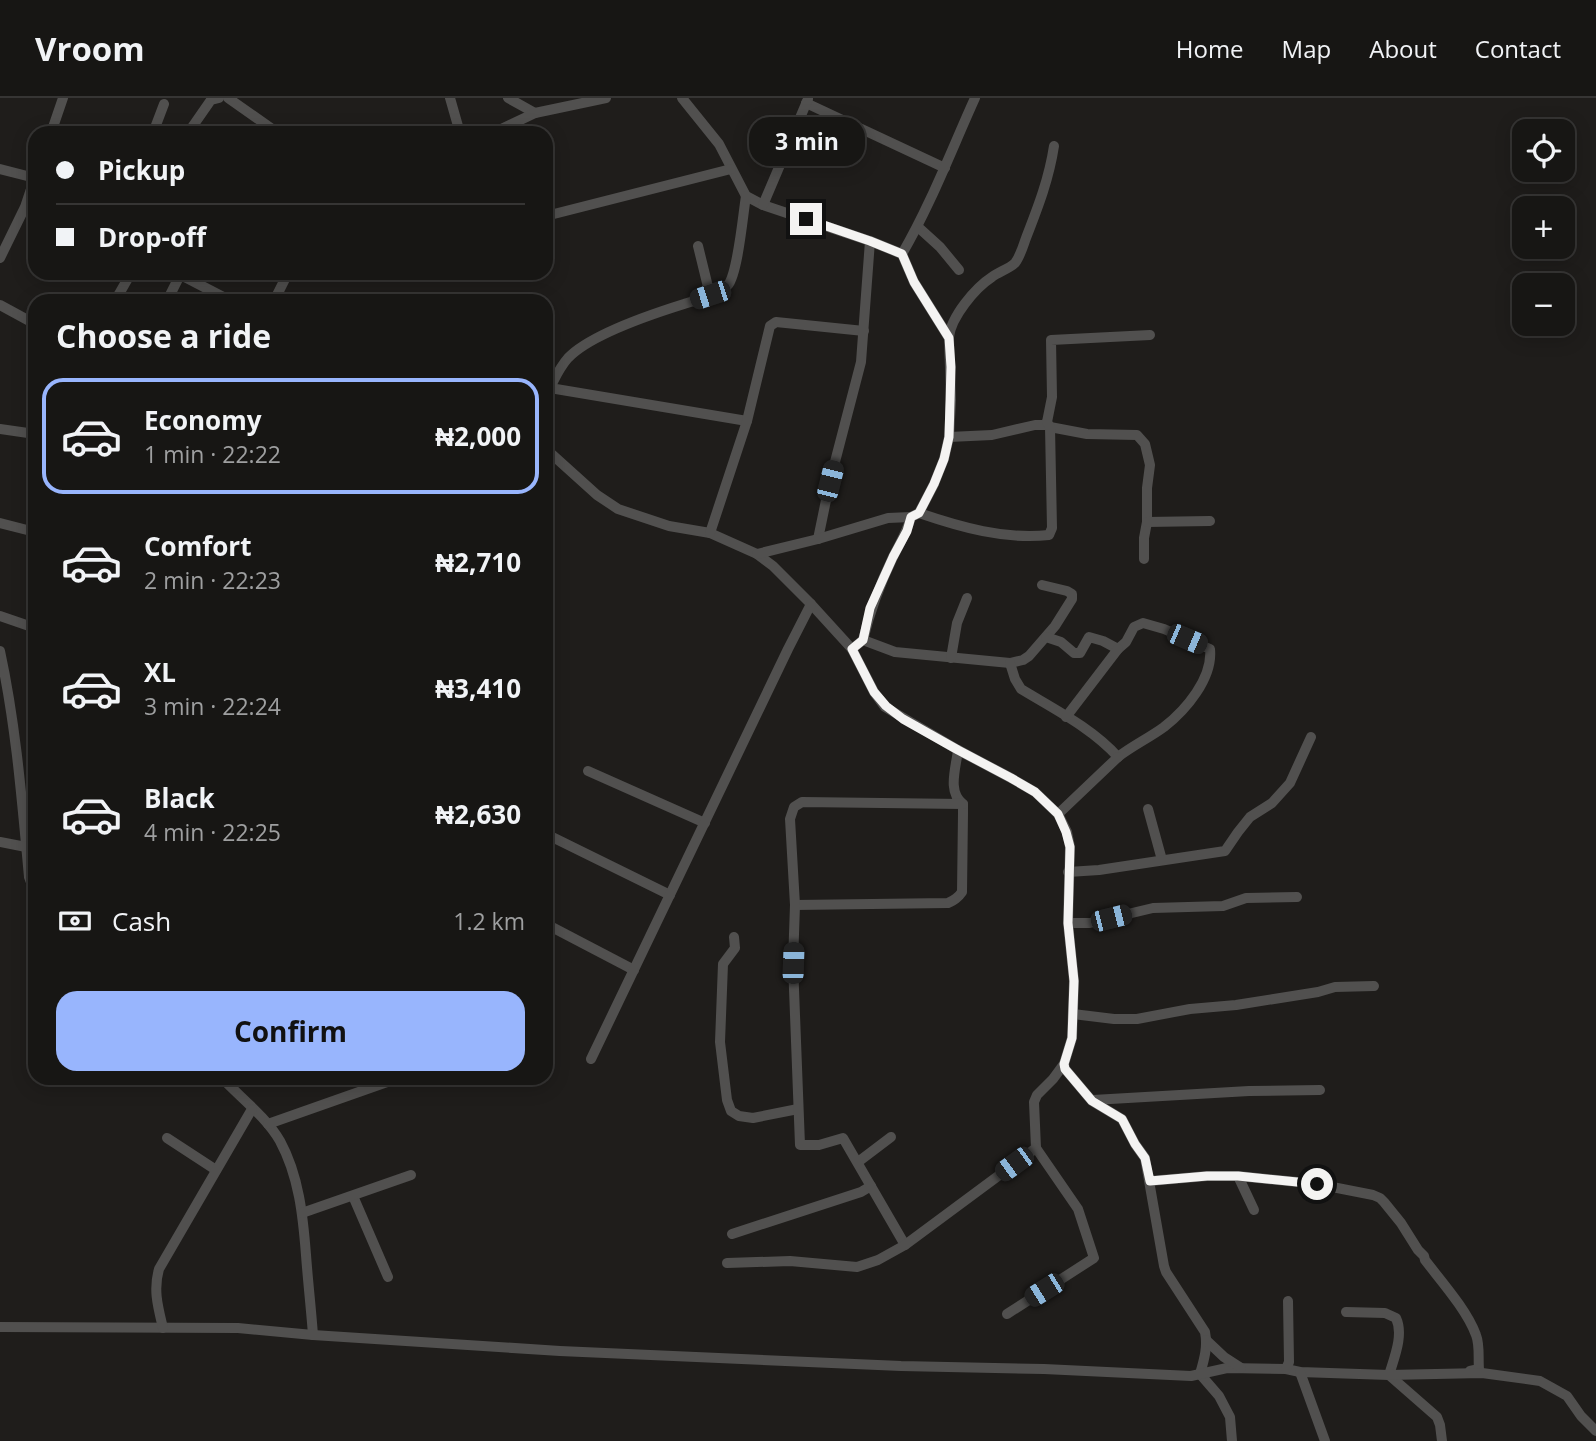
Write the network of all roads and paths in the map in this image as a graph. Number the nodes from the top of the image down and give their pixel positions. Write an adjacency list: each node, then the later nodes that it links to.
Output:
1 (63, 98): 14 (street)
2 (219, 98): 16 (street)
3 (228, 98): 17 (street)
4 (450, 98): 18 (street)
5 (508, 98): 13 (street)
6 (606, 98): 13 (street)
7 (682, 98): 12 (street)
8 (698, 98): 12 (street)
9 (975, 98): 21 (street)
10 (807, 100): 21 (street); 27 (street)
11 (164, 104): 15 (street)
12 (693, 110): 23 (street)
13 (535, 113): 19 (street)
14 (53, 126)
15 (156, 126)
16 (193, 126)
17 (268, 126)
18 (458, 126)
19 (508, 126)
20 (1054, 146): 42 (street)
21 (945, 168): 29 (street)
22 (0, 169): 24 (street)
23 (731, 169): 25 (street); 28 (street)
24 (28, 175)
25 (746, 196): 27 (street); 37 (street)
26 (28, 198): 33 (street)
27 (763, 205): 30 (street)
28 (553, 214)
29 (918, 227): 32 (street); 34 (street)
30 (870, 241): 32 (street); 40 (street)
31 (698, 246): 37 (street)
32 (902, 254): 42 (street)
33 (0, 258)
34 (959, 270)
35 (190, 280): 36 (street)
36 (217, 294)
37 (710, 295): 43 (street)
38 (0, 305): 39 (street)
39 (28, 320)
40 (864, 331): 45 (street); 57 (street)
41 (1150, 335): 46 (street)
42 (949, 338): 49 (street)
43 (553, 383)
44 (553, 393): 45 (street)
45 (747, 421): 56 (street)
46 (1049, 425): 49 (street); 51 (street); 53 (street)
47 (0, 429): 48 (street)
48 (28, 432)
49 (949, 437): 51 (street)
50 (553, 455): 56 (street)
51 (915, 515): 57 (street); 66 (street)
52 (1210, 521): 53 (street)
53 (1147, 522): 59 (street)
54 (0, 523): 55 (street)
55 (28, 530)
56 (710, 533): 58 (street)
57 (818, 539): 58 (street)
58 (757, 554): 62 (street)
59 (1144, 559)
60 (1042, 585): 65 (street)
61 (967, 598): 70 (street)
62 (811, 604): 67 (street); 82 (street)
63 (0, 616): 64 (street)
64 (28, 626)
65 (1046, 637): 68 (street); 71 (street)
66 (863, 640): 67 (street); 70 (street)
67 (852, 649): 76 (street)
68 (1118, 649): 72 (street); 77 (street)
69 (0, 651): 73 (street)
70 (951, 659): 71 (street)
71 (1010, 663): 72 (street)
72 (1066, 716): 77 (street)
73 (12, 719): 74 (street); 85 (street)
74 (0, 721)
75 (1311, 737): 86 (street)
76 (958, 750): 79 (street); 81 (street)
77 (1118, 757): 81 (street)
78 (588, 771): 82 (street)
79 (963, 804): 91 (street); 91 (street)
80 (1149, 808): 86 (street)
81 (1058, 814): 88 (street)
82 (705, 823): 89 (street)
83 (553, 837): 89 (street)
84 (0, 842): 85 (street)
85 (26, 847): 87 (street)
86 (1162, 860): 88 (street)
87 (28, 867)
88 (1068, 872): 92 (street)
89 (670, 895): 95 (street)
90 (1297, 897): 92 (street)
91 (795, 905): 105 (street)
92 (1068, 923): 97 (street)
93 (553, 928): 95 (street)
94 (734, 937): 105 (street)
95 (634, 970): 98 (street)
96 (1374, 986): 97 (street)
97 (1073, 1014): 99 (street)
98 (591, 1059)
99 (1064, 1064): 103 (street); 109 (street)
100 (229, 1085): 104 (street)
101 (379, 1085): 106 (street)
102 (1320, 1090): 103 (street)
103 (1092, 1101): 114 (street)
104 (252, 1108): 106 (street); 111 (street)
105 (798, 1110): 110 (street)
106 (268, 1124): 118 (street)
107 (167, 1138): 111 (street)
108 (891, 1138): 110 (street)
109 (1036, 1148): 120 (street); 125 (street)
110 (858, 1162): 115 (street)
111 (216, 1170): 127 (street)
112 (411, 1175): 116 (street)
113 (1238, 1176): 114 (street); 117 (street); 134 (street)
114 (1150, 1181): 129 (street)
115 (871, 1186): 119 (street); 120 (street)
116 (354, 1196): 118 (street); 122 (street)
117 (1254, 1210)
118 (302, 1213): 128 (street)
119 (732, 1234)
120 (905, 1245): 121 (street)
121 (727, 1263)
122 (388, 1277)
123 (1288, 1301): 131 (street)
124 (1346, 1312): 135 (street)
125 (1007, 1314)
126 (1, 1326): 127 (street)
127 (163, 1328): 128 (street)
128 (313, 1335): 133 (street)
129 (1206, 1340): 130 (street); 133 (street)
130 (1241, 1368): 131 (street); 133 (street)
131 (1286, 1369): 132 (street)
132 (1300, 1372): 135 (street); 138 (street)
133 (1200, 1374): 137 (street)
134 (1454, 1374): 135 (street); 136 (street)
135 (1389, 1375): 139 (street)
136 (1596, 1431)
137 (1232, 1441)
138 (1325, 1441)
139 (1441, 1441)

